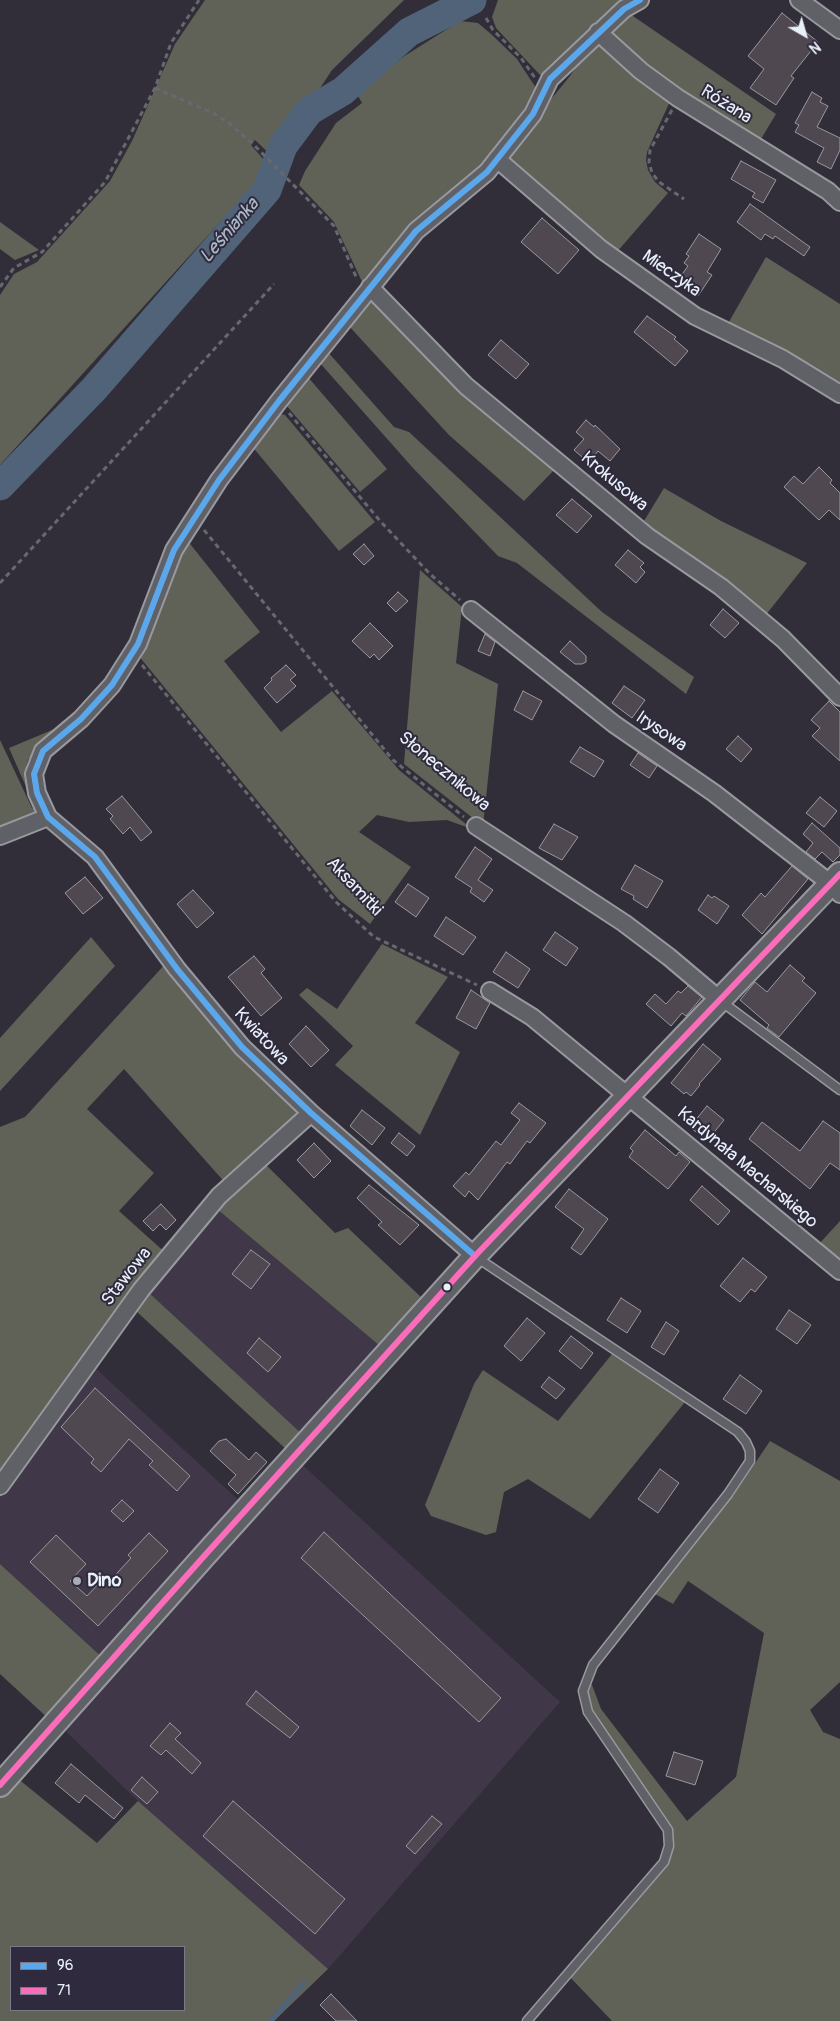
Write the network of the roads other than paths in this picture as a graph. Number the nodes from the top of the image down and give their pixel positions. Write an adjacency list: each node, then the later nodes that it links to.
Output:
1 (640, 0): 4 (street)
2 (799, 0): 3 (street)
3 (840, 30)
4 (598, 32): 5 (street); 6 (street, Różana)
5 (497, 158): 7 (street); 8 (street, Mieczyka)
6 (840, 202)
7 (367, 291): 10 (street, Krokusowa); 11 (street)
8 (840, 394)
9 (471, 610): 14 (street, Irysowa)
10 (840, 697)
11 (48, 817): 13 (street); 19 (street, Kwiatowa)
12 (476, 826): 16 (street, Słonecznikowa)
13 (0, 836)
14 (837, 884): 16 (street)
15 (490, 991): 18 (street)
16 (720, 1000): 17 (lane); 18 (street)
17 (840, 1090)
18 (629, 1096): 20 (street); 21 (street, Kardynała Macharskiego)
19 (310, 1114): 20 (street, Kwiatowa); 22 (street, Stawowa)
20 (475, 1256): 23 (street); 24 (lane)
21 (840, 1271)
22 (0, 1486)
23 (0, 1785)
24 (527, 2021)

